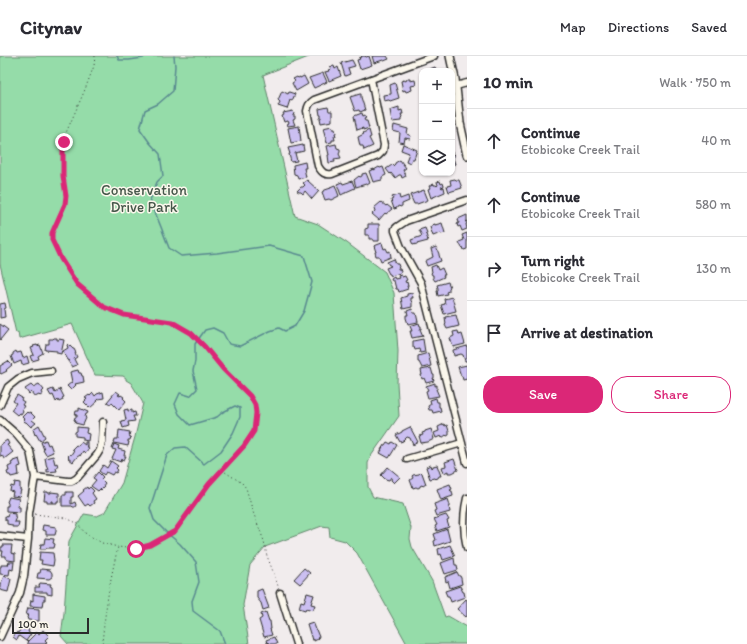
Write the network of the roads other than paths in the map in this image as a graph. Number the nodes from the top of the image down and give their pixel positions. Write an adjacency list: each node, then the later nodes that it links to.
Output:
1 (434, 56): 3 (street)
2 (450, 56): 5 (street)
3 (371, 79): 3 (street)
4 (467, 83): 5 (street)
5 (456, 86): 6 (street)
6 (467, 155)
7 (467, 200): 12 (street)
8 (51, 371): 9 (street)
9 (0, 405)
10 (0, 420): 15 (street)
11 (103, 422): 15 (street)
12 (462, 443): 13 (street); 14 (street)
13 (407, 459)
14 (467, 463)
15 (35, 477): 18 (street)
16 (467, 498): 19 (street)
17 (0, 536): 18 (street)
18 (28, 539): 21 (street)
19 (467, 548)
20 (280, 593): 22 (street)
21 (0, 637)
22 (296, 644)

